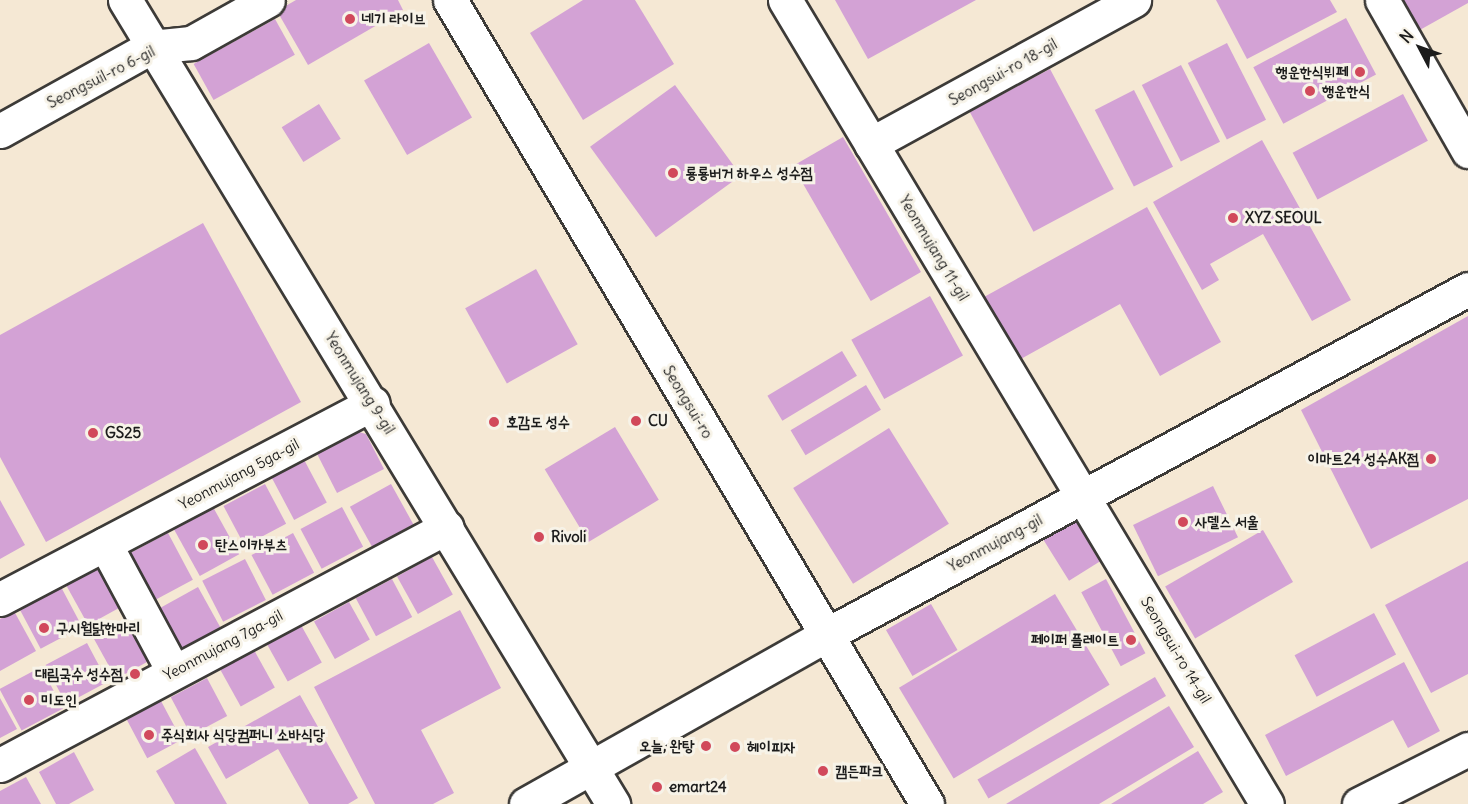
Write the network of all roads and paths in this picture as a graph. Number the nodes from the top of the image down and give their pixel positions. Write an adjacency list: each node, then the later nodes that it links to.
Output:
1 (125, 0): 7 (street, Yeonmujang 9-gil)
2 (268, 0): 7 (street, Seongsuil-ro 6-gil)
3 (450, 0): 17 (street, Seongsui-ro)
4 (785, 0): 9 (street, Yeonmujang 11-gil)
5 (1134, 0): 9 (street, Seongsui-ro 18-gil)
6 (1382, 0): 10 (street)
7 (151, 47): 8 (street, Seongsuil-ro 6-gil); 12 (street, Yeonmujang 9-gil)
8 (0, 131)
9 (872, 144): 13 (street, Yeonmujang 11-gil)
10 (1468, 151)
11 (1468, 289): 13 (street, Yeonmujang-gil)
12 (373, 403): 14 (street, Yeonmujang 9-gil); 15 (street, Yeonmujang 5ga-gil)
13 (1084, 496): 17 (street, Yeonmujang-gil); 25 (street, Seongsui-ro 14-gil)
14 (447, 527): 18 (street, Yeonmujang 7ga-gil); 21 (street, Yeonmujang 9-gil)
15 (105, 544): 16 (street, Yeonmujang 5ga-gil); 18 (street)
16 (0, 599)
17 (826, 634): 21 (street, Yeonmujang-gil); 24 (street, Seongsui-ro)
18 (173, 671): 20 (street, Yeonmujang 7ga-gil)
19 (1468, 748): 26 (street)
20 (0, 765)
21 (591, 769): 22 (street, Yeonmujang-gil); 23 (street, Yeonmujang 9-gil)
22 (526, 804)
23 (613, 804)
24 (927, 804)
25 (1267, 804)
26 (1359, 804)

